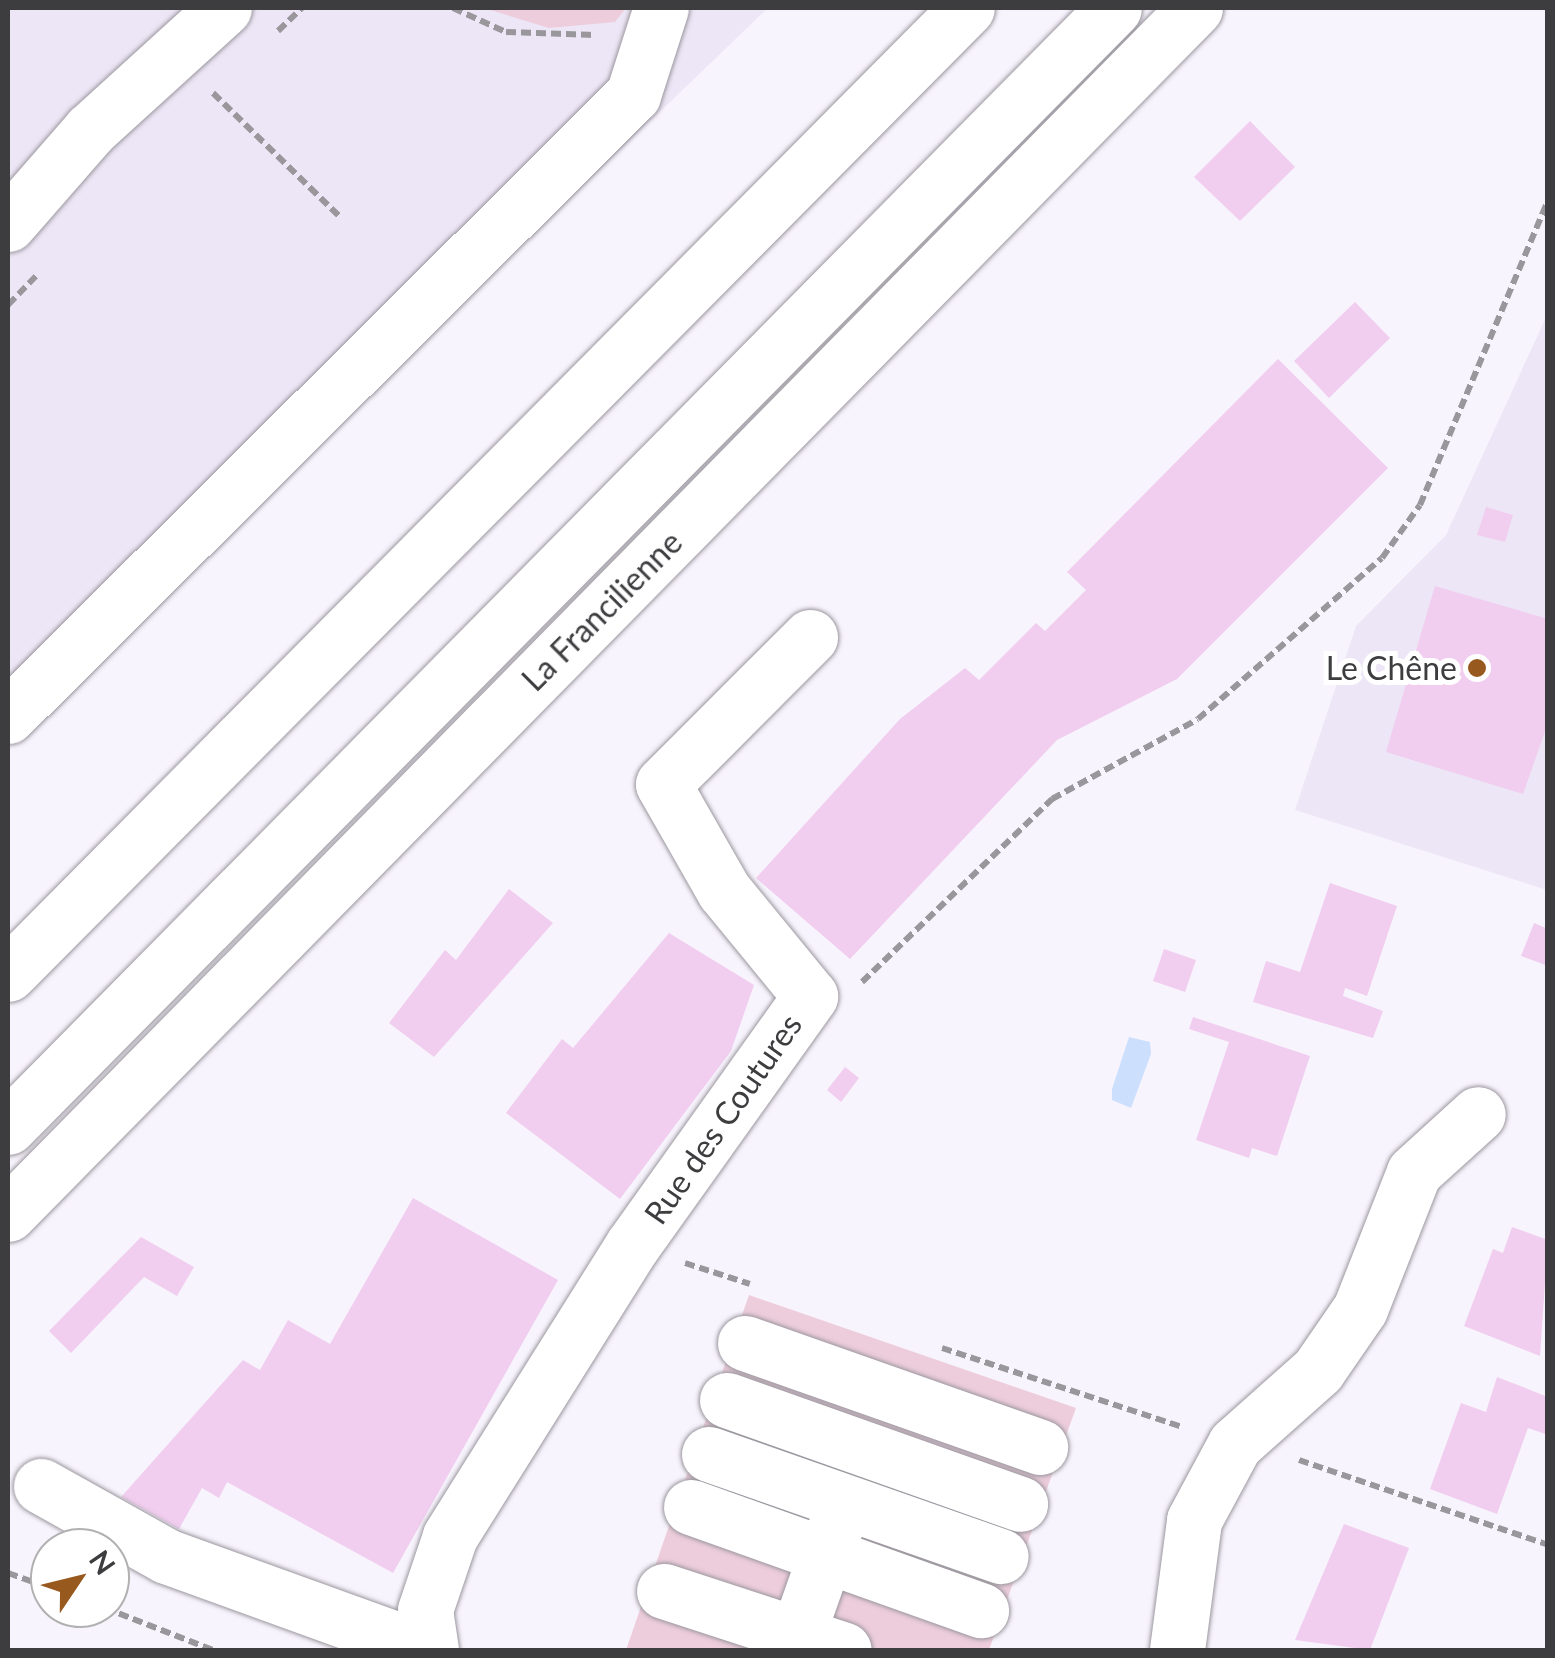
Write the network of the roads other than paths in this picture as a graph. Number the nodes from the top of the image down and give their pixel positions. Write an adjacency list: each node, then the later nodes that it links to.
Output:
1 (224, 8): 6 (main road)
2 (967, 8): 9 (main road)
3 (1114, 8): 11 (main road)
4 (1195, 8): 12 (main road, La Francilienne)
5 (661, 16): 8 (main road)
6 (8, 224)
7 (810, 637): 28 (main road, Rue des Coutures)
8 (8, 716)
9 (8, 974)
10 (1478, 1114): 29 (main road)
11 (8, 1127)
12 (8, 1214)
13 (745, 1344): 14 (main road)
14 (881, 1391): 16 (main road); 17 (main road)
15 (726, 1400): 17 (main road)
16 (1040, 1447)
17 (862, 1448): 20 (main road); 21 (main road)
18 (708, 1454): 20 (main road)
19 (40, 1486): 28 (main road)
20 (844, 1501): 23 (main road); 24 (main road)
21 (1020, 1504)
22 (691, 1507): 23 (main road)
23 (826, 1554): 26 (main road); 27 (main road)
24 (1001, 1556)
25 (664, 1591): 27 (main road)
26 (981, 1610)
27 (811, 1645)
28 (428, 1650)
29 (1176, 1650)

